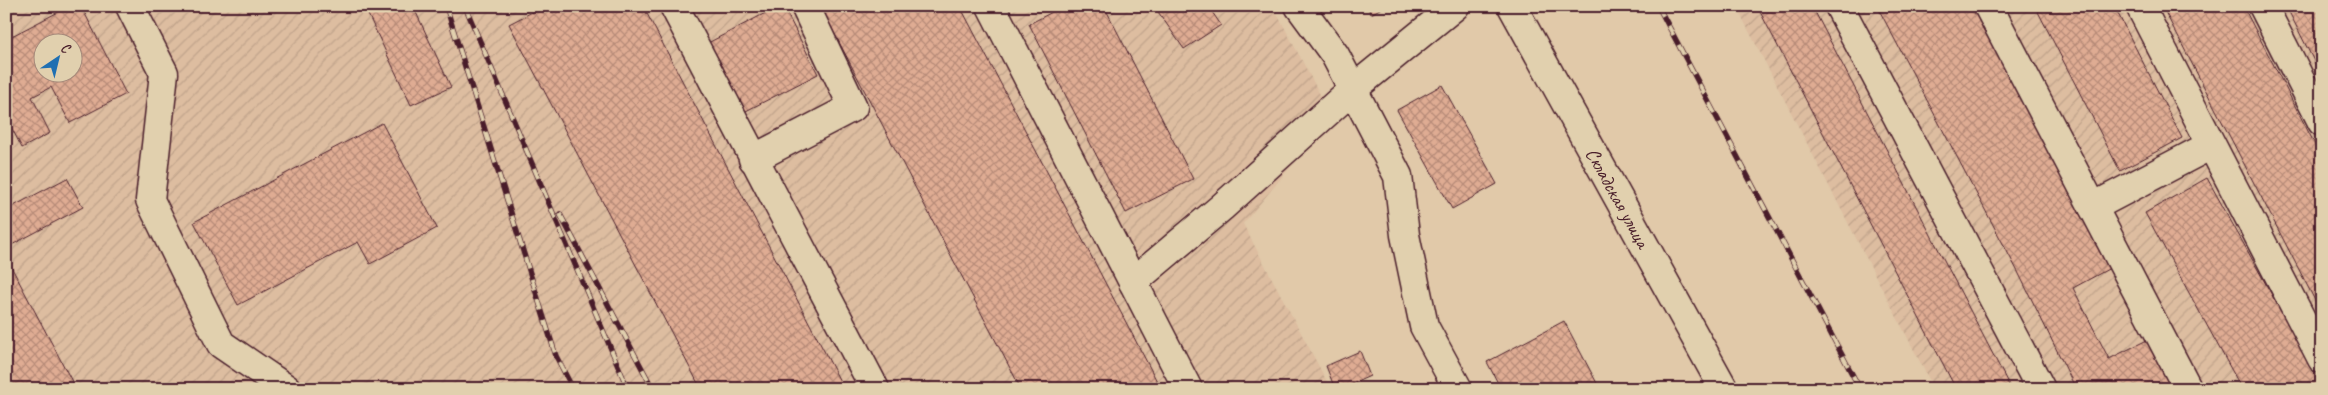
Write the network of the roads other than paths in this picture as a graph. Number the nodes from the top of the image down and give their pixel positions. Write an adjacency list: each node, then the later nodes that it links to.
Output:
1 (130, 6): 19 (street)
2 (674, 6): 15 (street)
3 (805, 6): 15 (street)
4 (991, 6): 17 (street)
5 (1299, 6): 12 (street)
6 (1455, 6): 12 (street)
7 (1512, 6): 23 (street, Складская улица)
8 (1839, 6): 24 (street)
9 (1988, 6): 16 (street)
10 (2140, 6): 14 (street)
11 (2263, 6): 13 (street)
12 (1352, 89): 17 (street); 22 (street)
13 (2322, 122)
14 (2211, 145): 16 (street); 18 (street)
15 (753, 159): 20 (street)
16 (2093, 207): 25 (street)
17 (1133, 282): 21 (street)
18 (2322, 359)
19 (286, 389)
20 (875, 389)
21 (1188, 389)
22 (1458, 389)
23 (1724, 389)
24 (2041, 389)
25 (2188, 389)

